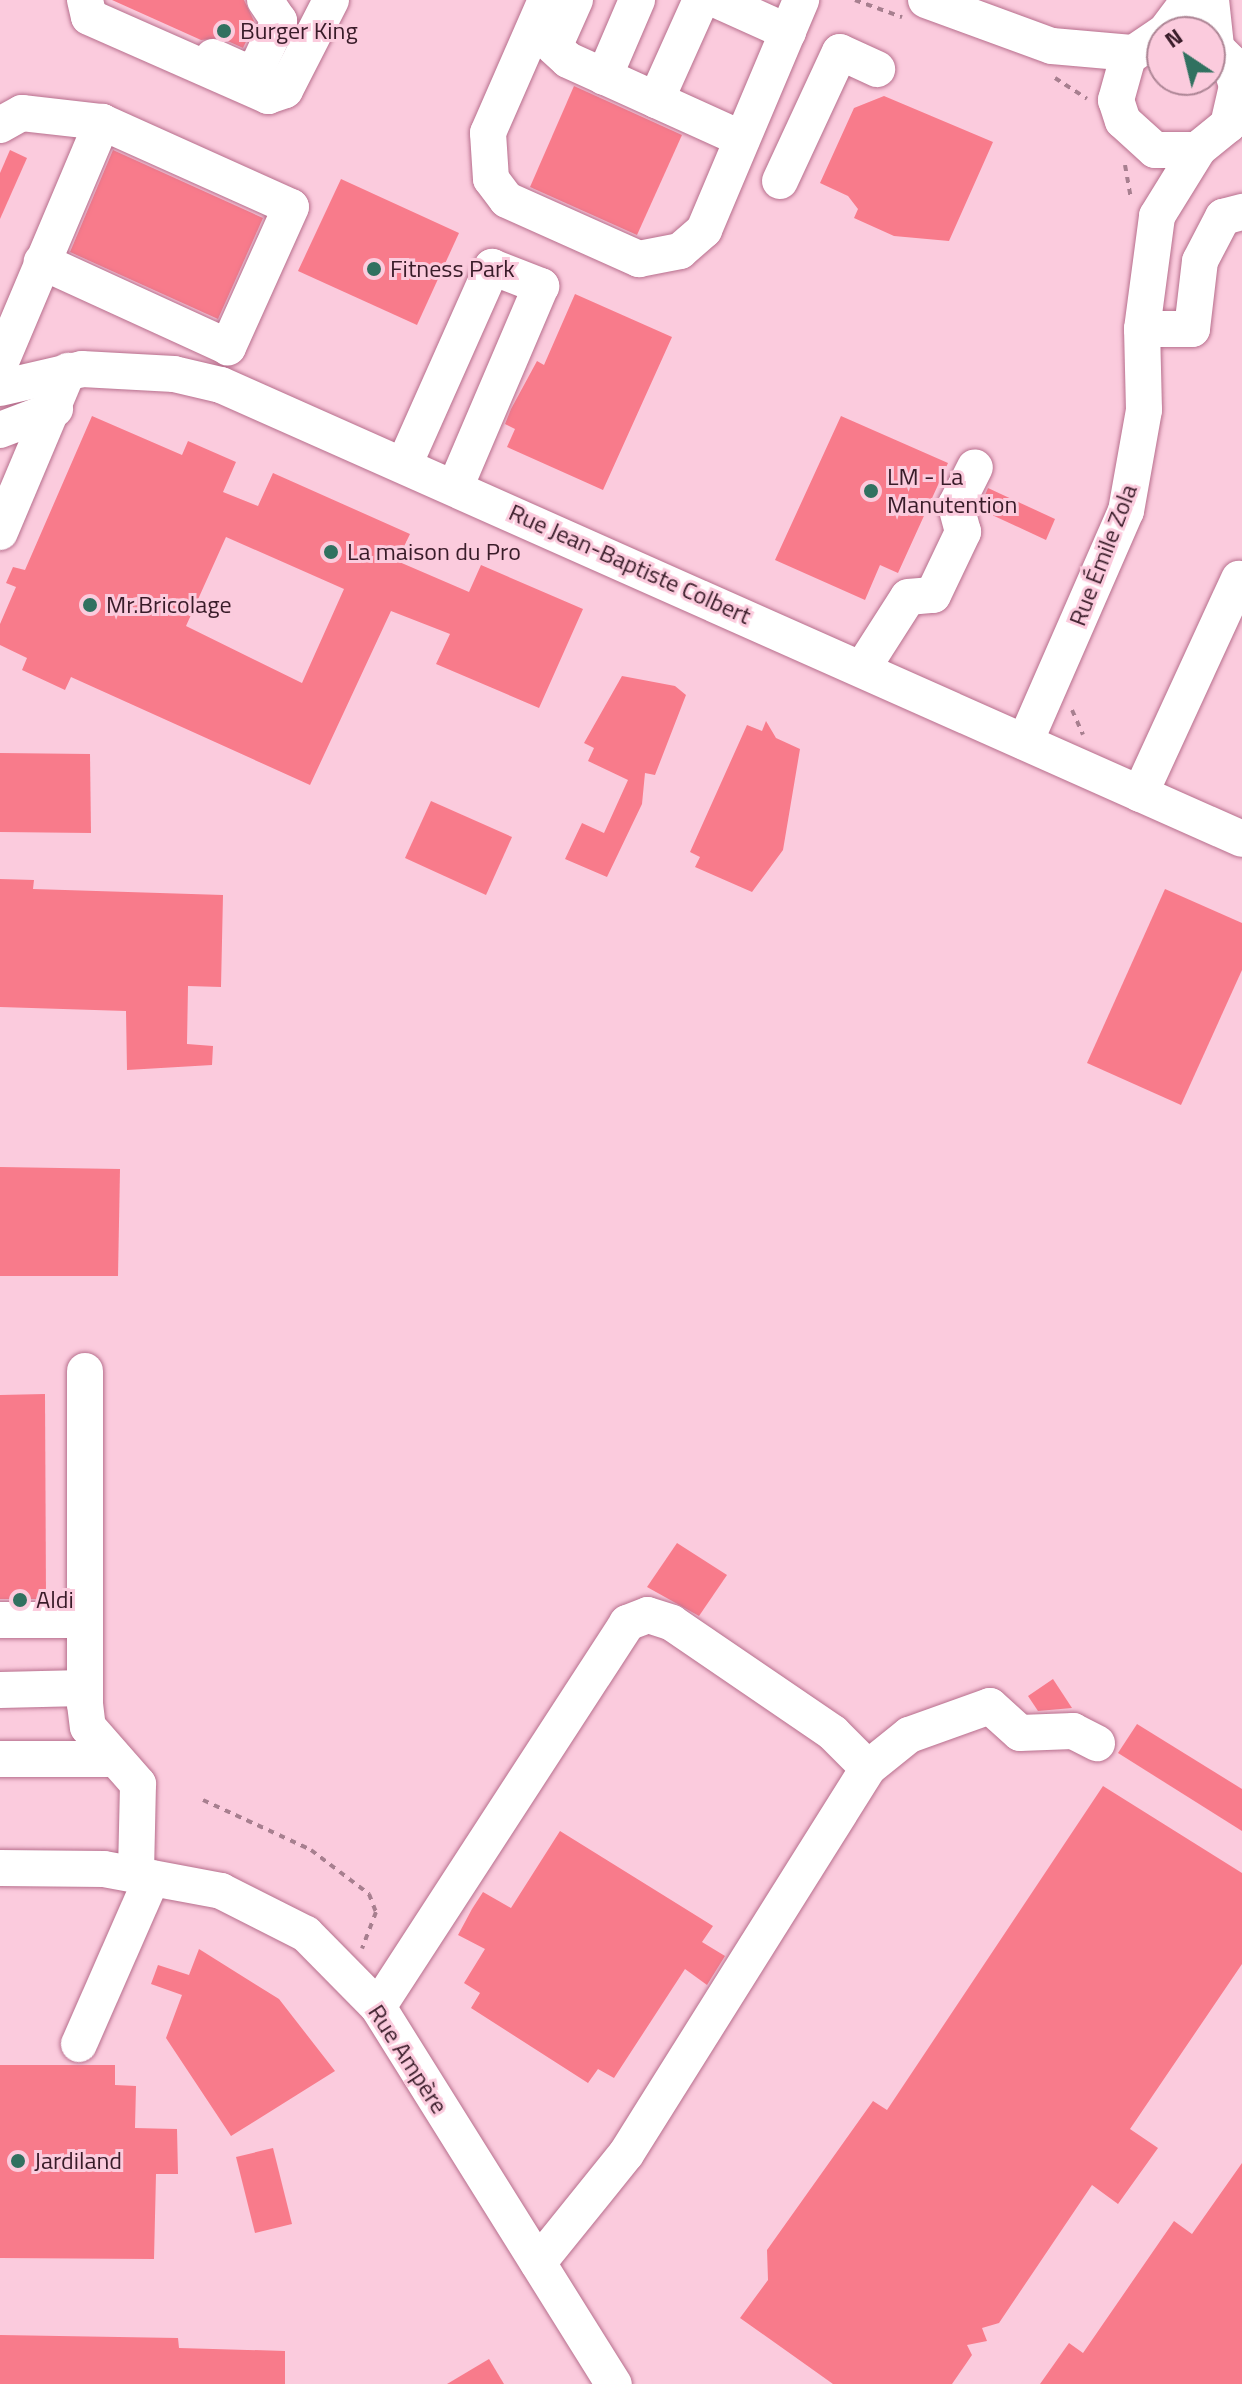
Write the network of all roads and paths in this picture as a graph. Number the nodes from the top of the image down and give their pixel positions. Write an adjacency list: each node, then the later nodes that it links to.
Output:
1 (85, 0): 4 (street)
2 (97, 0): 3 (street)
3 (265, 0)
4 (331, 0)
5 (546, 0): 25 (street)
6 (575, 0): 20 (street)
7 (637, 0): 20 (street)
8 (701, 0): 23 (street)
9 (717, 0): 13 (street)
10 (855, 0): 12 (path)
11 (1189, 0): 14 (street)
12 (919, 10): 17 (street)
13 (794, 16): 25 (street)
14 (1177, 16)
15 (1146, 44): 16 (street)
16 (1132, 53): 17 (street); 22 (street)
17 (1046, 58): 22 (street); 22 (path)
18 (1226, 66): 21 (street)
19 (877, 69): 27 (street)
20 (604, 77): 23 (street)
21 (1240, 89): 28 (street, Rue Émile Zola)
22 (1104, 99): 29 (street)
23 (656, 100): 25 (street)
24 (102, 122): 26 (street); 33 (street); 33 (street)
25 (748, 124): 27 (street)
26 (0, 125)
27 (801, 133): 30 (street)
28 (1219, 142): 29 (street); 31 (street, Rue Émile Zola)
29 (1134, 151): 31 (street, Rue Émile Zola); 31 (path)
30 (780, 181)
31 (1144, 212): 34 (street, Rue Émile Zola)
32 (1242, 212): 34 (street)
33 (42, 262): 35 (street)
34 (1142, 329): 48 (street, Rue Émile Zola)
35 (0, 364)
36 (68, 371): 37 (street, Rue Jean-Baptiste Colbert); 39 (street); 42 (street, Rue Jean-Baptiste Colbert)
37 (0, 388)
38 (436, 392): 40 (street); 40 (street); 42 (street)
39 (55, 409): 41 (street); 45 (street)
40 (489, 412): 44 (street)
41 (0, 430)
42 (404, 465): 44 (street, Rue Jean-Baptiste Colbert)
43 (975, 467): 47 (street)
44 (456, 485): 47 (street, Rue Jean-Baptiste Colbert)
45 (0, 532)
46 (1239, 579): 49 (street)
47 (862, 669): 48 (street, Rue Jean-Baptiste Colbert)
48 (1025, 742): 49 (street, Rue Jean-Baptiste Colbert)
49 (1140, 794): 50 (street, Rue Jean-Baptiste Colbert)
50 (1242, 839)
51 (85, 1371): 53 (street)
52 (0, 1620): 53 (street)
53 (85, 1620): 54 (street)
54 (84, 1688): 55 (street); 58 (street)
55 (0, 1690)
56 (1097, 1743): 59 (street)
57 (0, 1759): 58 (street)
58 (115, 1759): 63 (street)
59 (868, 1768): 65 (street); 67 (street)
60 (203, 1800): 64 (path)
61 (0, 1868): 62 (street, Rue Ampère)
62 (89, 1869): 63 (street, Rue Ampère); 63 (street)
63 (139, 1897): 64 (street, Rue Ampère); 66 (street)
64 (344, 1972): 65 (street, Rue Ampère)
65 (378, 2007): 67 (street, Rue Ampère)
66 (79, 2044)
67 (538, 2263): 68 (street, Rue Ampère)
68 (614, 2384)

